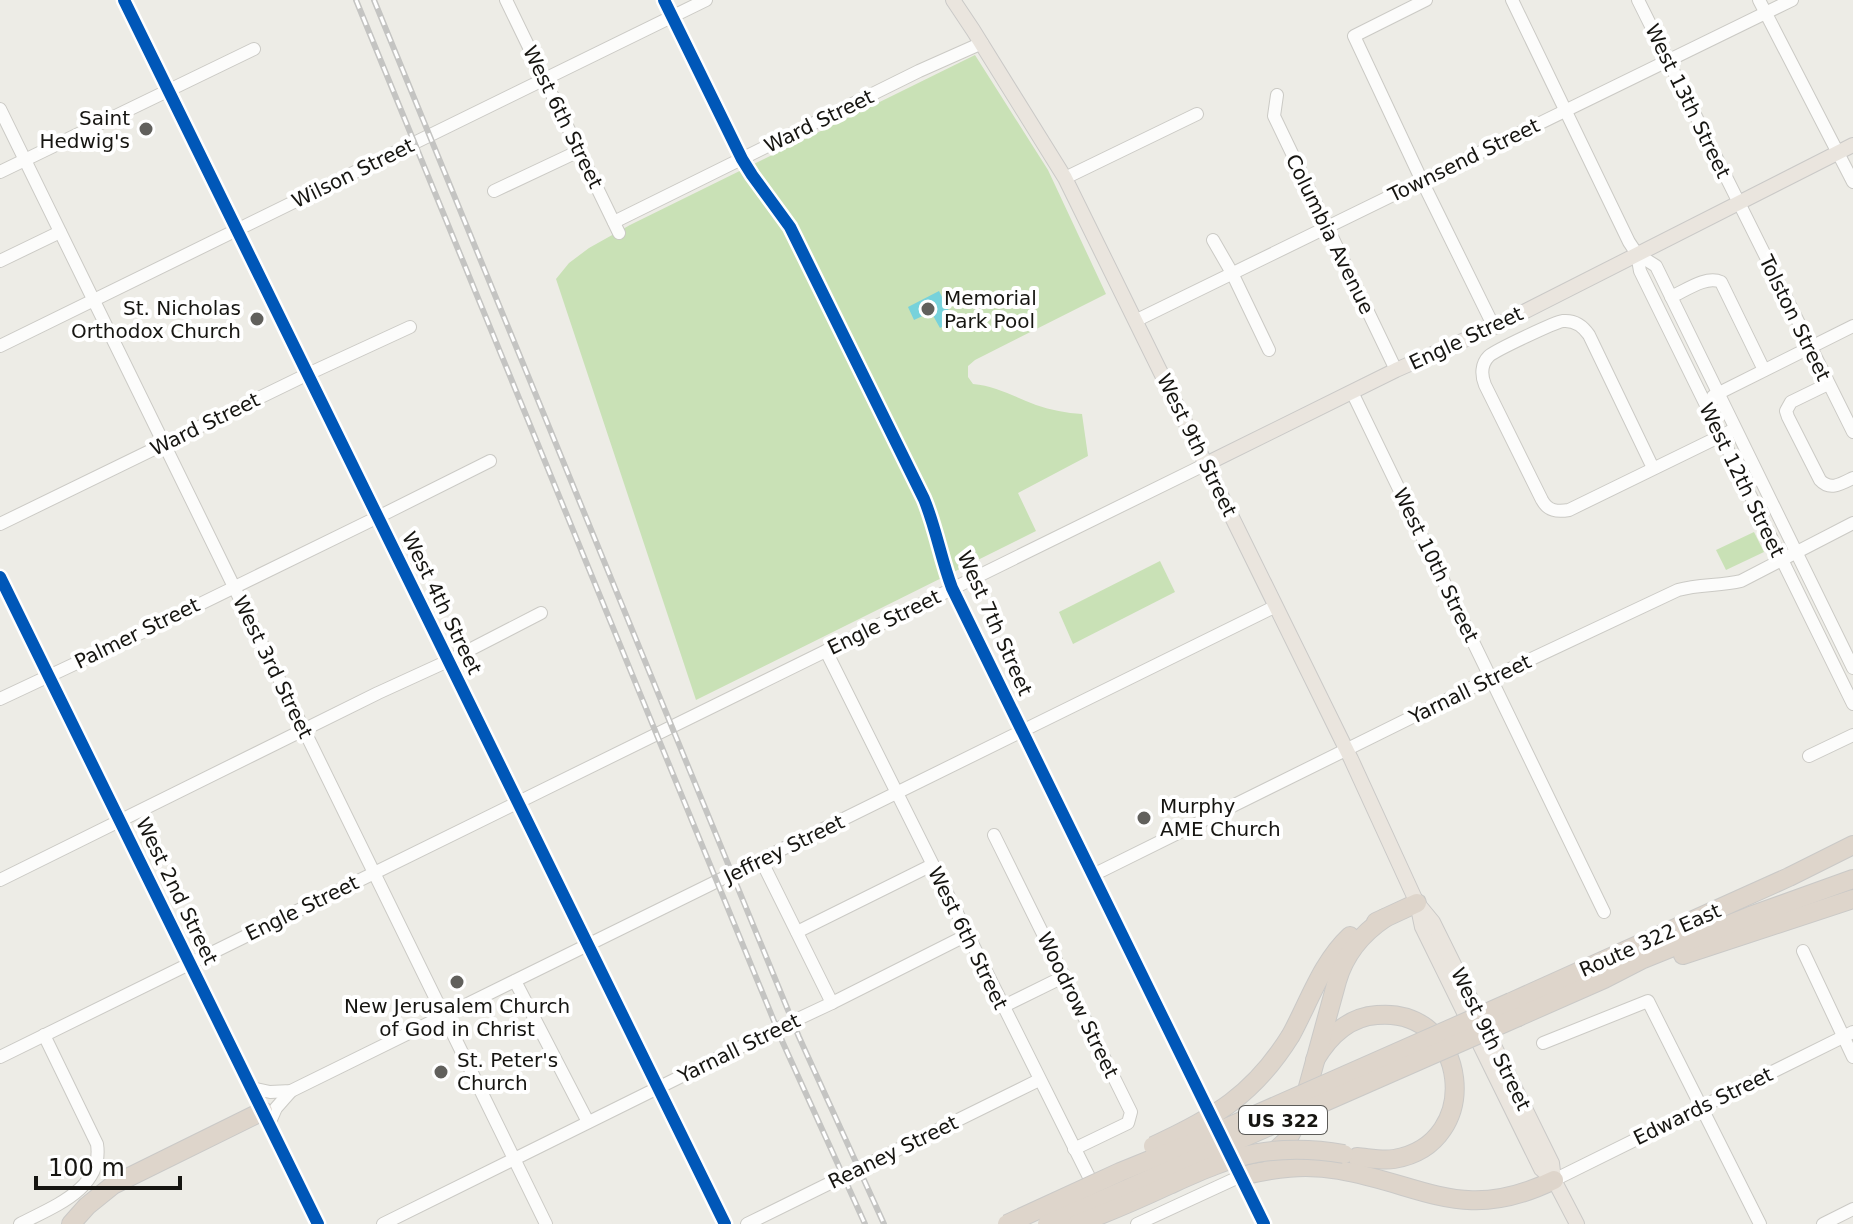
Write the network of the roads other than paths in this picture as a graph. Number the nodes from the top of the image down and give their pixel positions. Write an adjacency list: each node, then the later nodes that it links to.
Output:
1 (124, 0): 17 (street, West 4th Street)
2 (506, 0): 16 (street, West 6th Street)
3 (664, 0): 12 (street, West 7th Street)
4 (706, 0): 12 (street, Wilson Street)
5 (953, 0): 13 (main road, West 9th Street)
6 (1426, 0): 29 (street)
7 (1512, 0): 20 (street, West 12th Street)
8 (1638, 0): 15 (street, West 13th Street)
9 (1759, 0): 11 (street)
10 (1792, 0): 11 (street, Townsend Street)
11 (1766, 13): 15 (street, Townsend Street); 24 (street)
12 (672, 16): 16 (street, Wilson Street); 25 (street, West 7th Street)
13 (982, 43): 25 (street, Ward Street); 28 (main road, West 9th Street)
14 (254, 49): 17 (street)
15 (1669, 60): 20 (street, Townsend Street); 32 (street, West 13th Street)
16 (544, 79): 23 (street, West 6th Street); 35 (street, Wilson Street)
17 (169, 90): 26 (street); 35 (street, West 4th Street)
18 (1277, 95): 34 (street, Columbia Avenue)
19 (0, 109): 26 (street, West 3rd Street)
20 (1566, 110): 29 (street, Townsend Street); 38 (street, West 12th Street)
21 (1197, 114): 28 (street)
22 (1853, 145): 24 (main road, Engle Street)
23 (579, 151): 31 (street); 33 (street, West 6th Street)
24 (1839, 153): 30 (street); 32 (main road, Engle Street)
25 (742, 159): 33 (street, Ward Street); 72 (street, West 7th Street)
26 (25, 160): 27 (street); 36 (street, West 3rd Street)
27 (0, 172)
28 (1065, 178): 43 (main road, West 9th Street)
29 (1422, 181): 34 (street, Townsend Street); 46 (street)
30 (1853, 182)
31 (494, 191)
32 (1739, 203): 38 (main road, Engle Street); 48 (street, Tolston Street)
33 (617, 228)
34 (1326, 228): 40 (street, Townsend Street); 50 (street, Columbia Avenue)
35 (237, 230): 42 (street, Wilson Street); 52 (street, West 4th Street)
36 (60, 232): 39 (street); 42 (street, West 3rd Street)
37 (1213, 240): 40 (street)
38 (1637, 254): 41 (street, West 12th Street); 46 (main road, Engle Street); 56 (street, West 12th Street)
39 (0, 261)
40 (1232, 273): 43 (street, Townsend Street); 49 (street)
41 (1671, 297): 51 (street); 55 (street, West 12th Street)
42 (93, 300): 47 (street, Wilson Street); 60 (street, West 3rd Street)
43 (1135, 321): 62 (main road, West 9th Street)
44 (1853, 326): 48 (street)
45 (410, 327): 52 (street, Ward Street)
46 (1494, 327): 50 (main road, Engle Street)
47 (0, 346)
48 (1810, 347): 51 (street); 53 (street, Tolston Street)
49 (1269, 350)
50 (1396, 370): 54 (main road, Engle Street)
51 (1764, 370): 55 (street)
52 (308, 374): 60 (street, Ward Street); 65 (street, West 4th Street)
53 (1828, 384): 58 (street, Tolston Street); 64 (street)
54 (1352, 392): 62 (main road, Engle Street); 79 (street, West 10th Street)
55 (1718, 393): 56 (street); 57 (street, West 12th Street)
56 (1703, 401): 59 (street, West 12th Street)
57 (1735, 429): 59 (street); 68 (street, West 12th Street)
58 (1853, 432)
59 (1720, 436): 63 (street); 69 (street, West 12th Street)
60 (164, 444): 67 (street, Ward Street); 71 (street, West 3rd Street)
61 (490, 461): 65 (street, Palmer Street)
62 (1206, 464): 72 (street, Engle Street); 73 (main road, West 9th Street)
63 (1653, 468): 63 (street)
64 (1853, 478)
65 (378, 517): 71 (street, Palmer Street); 76 (street, West 4th Street)
66 (1853, 523): 68 (street, Yarnall Street)
67 (0, 524)
68 (1797, 552): 69 (street, Yarnall Street); 77 (street, West 12th Street)
69 (1782, 560): 79 (street, Yarnall Street); 81 (street, West 12th Street)
70 (0, 577): 78 (main road, West 2nd Street)
71 (233, 586): 78 (street, Palmer Street); 82 (street, West 3rd Street)
72 (952, 588): 75 (street, Engle Street); 83 (street, West 7th Street)
73 (1276, 606): 83 (street, Jeffrey Street); 85 (main road, West 9th Street)
74 (541, 613): 76 (street)
75 (826, 651): 87 (street, West 6th Street); 88 (street, Engle Street)
76 (448, 661): 82 (street); 88 (street, West 4th Street)
77 (1853, 668)
78 (49, 675): 80 (street, Palmer Street); 89 (main road, West 2nd Street)
79 (1491, 678): 85 (street, Yarnall Street); 102 (street, West 10th Street)
80 (0, 699)
81 (1853, 704)
82 (304, 730): 89 (street); 95 (street, West 3rd Street)
83 (1023, 731): 87 (street, Jeffrey Street); 96 (street, West 7th Street)
84 (1853, 735): 86 (street)
85 (1347, 750): 96 (street, Yarnall Street); 101 (main road, West 9th Street)
86 (1809, 756)
87 (896, 793): 93 (street, Jeffrey Street); 94 (street, West 6th Street)
88 (518, 802): 95 (street, Engle Street); 106 (street, West 4th Street)
89 (120, 821): 99 (street); 108 (main road, West 2nd Street)
90 (994, 835): 109 (street, Woodrow Street)
91 (1853, 845): 97 (highway, US 322)
92 (1853, 851): 97 (highway)
93 (761, 860): 104 (street); 106 (street, Jeffrey Street)
94 (932, 865): 104 (street); 105 (street, West 6th Street)
95 (374, 873): 108 (street, Engle Street); 115 (street, West 3rd Street)
96 (1093, 875): 132 (street, West 7th Street)
97 (1789, 877): 114 (highway, Route 322 East / US 322)
98 (1853, 879): 110 (highway, US 322)
99 (0, 880)
100 (1853, 899): 110 (highway)
101 (1417, 903): 103 (highway); 133 (main road, West 9th Street)
102 (1604, 912)
103 (1385, 918): 121 (highway); 143 (highway, bridge)
104 (797, 932): 112 (street)
105 (967, 935): 112 (street, Yarnall Street); 113 (street, West 6th Street)
106 (588, 945): 111 (street, Jeffrey Street); 124 (street, West 4th Street)
107 (1803, 951): 116 (street)
108 (190, 963): 117 (street, Engle Street); 123 (main road, West 2nd Street)
109 (1065, 976): 113 (street); 129 (street, Woodrow Street)
110 (1604, 979): 114 (highway, US 322)
111 (515, 981): 115 (street, Jeffrey Street); 128 (street)
112 (832, 1003): 124 (street, Yarnall Street)
113 (1002, 1007): 122 (street, West 6th Street)
114 (1515, 1010): 144 (highway, US 322, bridge); 145 (highway, US 322, bridge)
115 (444, 1016): 125 (street, Jeffrey Street); 131 (street, West 3rd Street)
116 (1848, 1034): 120 (street); 126 (street, Edwards Street)
117 (44, 1035): 119 (street, Engle Street); 136 (street)
118 (1543, 1043): 126 (street)
119 (0, 1057)
120 (1853, 1057)
121 (1315, 1060): 130 (highway); 132 (highway)
122 (1039, 1080): 129 (street, West 6th Street); 142 (street, Reaney Street)
123 (251, 1088): 125 (street); 127 (main road, West 2nd Street)
124 (658, 1088): 128 (street, Yarnall Street); 141 (street, West 4th Street)
125 (291, 1091): 127 (street)
126 (1702, 1106): 133 (street, Edwards Street); 151 (street)
127 (266, 1117): 137 (highway); 138 (main road, West 2nd Street)
128 (588, 1122): 131 (street, Yarnall Street)
129 (1074, 1149): 147 (street, West 6th Street)
130 (1351, 1156): 134 (highway); 146 (highway, bridge)
131 (514, 1160): 139 (street, Yarnall Street); 140 (street, West 3rd Street)
132 (1241, 1176): 134 (highway); 148 (street); 149 (street, West 7th Street)
133 (1554, 1180): 134 (highway); 150 (main road, West 9th Street)
134 (1462, 1202)
135 (1853, 1209): 152 (street)
136 (20, 1224)
137 (71, 1224)
138 (318, 1224)
139 (383, 1224)
140 (546, 1224)
141 (725, 1224)
142 (747, 1224)
143 (994, 1224)
144 (1007, 1224)
145 (1047, 1224)
146 (1077, 1224)
147 (1112, 1224)
148 (1137, 1224)
149 (1264, 1224)
150 (1577, 1224)
151 (1760, 1224)
152 (1823, 1224)

